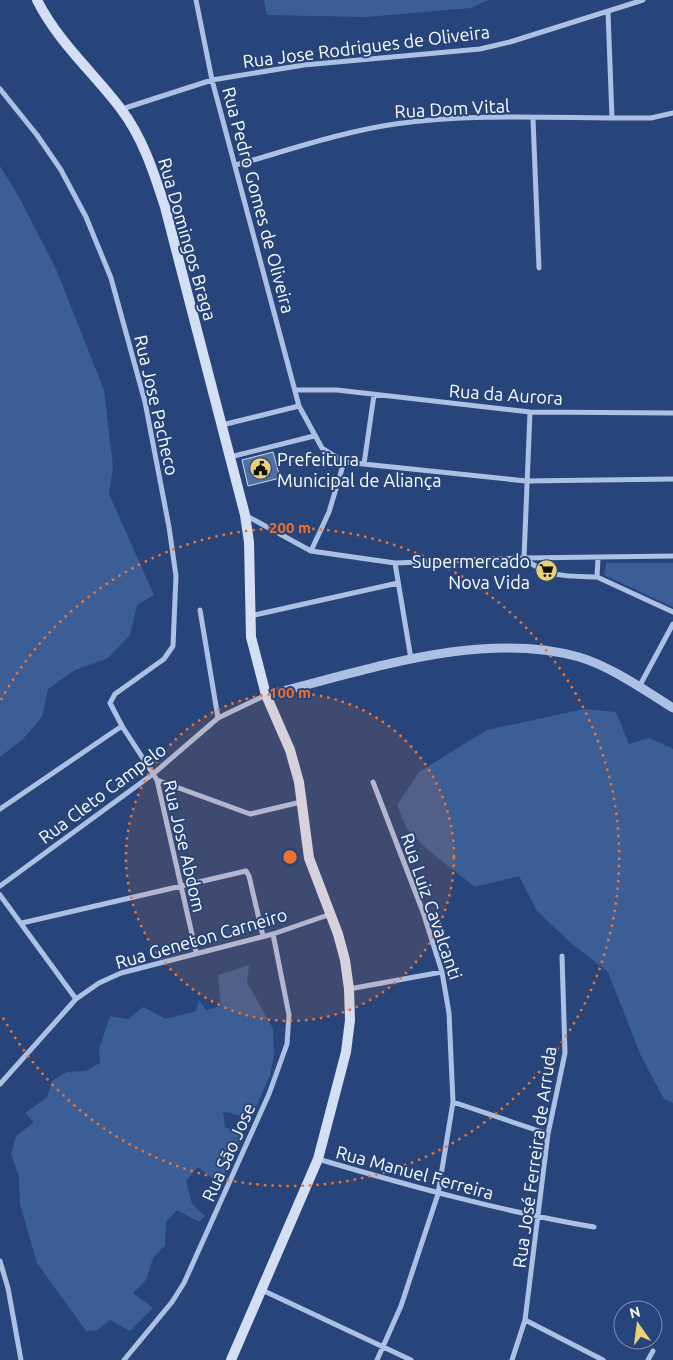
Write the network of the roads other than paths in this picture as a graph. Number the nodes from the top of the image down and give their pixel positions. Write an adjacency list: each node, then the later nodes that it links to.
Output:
1 (37, 0): 7 (main road, Rua Domingos Braga)
2 (196, 0): 5 (street, Rua Pedro Gomes de Oliveira)
3 (643, 0): 4 (street, Rua Jose Rodrigues de Oliveira)
4 (608, 12): 5 (street, Rua Jose Rodrigues de Oliveira); 10 (street)
5 (212, 80): 7 (street, Rua Jose Rodrigues de Oliveira); 11 (street, Rua Pedro Gomes de Oliveira)
6 (0, 89): 42 (street, Rua Jose Pacheco)
7 (121, 109): 18 (main road, Rua Domingos Braga)
8 (673, 113): 10 (street, Rua Dom Vital)
9 (533, 118): 10 (street, Rua Dom Vital); 11 (street, Rua Dom Vital); 12 (street)
10 (612, 118)
11 (236, 165): 13 (street, Rua Pedro Gomes de Oliveira)
12 (539, 268)
13 (296, 390): 14 (street, Rua da Aurora); 15 (street, Rua Pedro Gomes de Oliveira)
14 (374, 395): 16 (street, Rua da Aurora); 22 (street)
15 (299, 406): 18 (street); 19 (street, Rua Pedro Gomes de Oliveira)
16 (530, 412): 17 (street, Rua da Aurora); 24 (street)
17 (673, 413)
18 (222, 425): 20 (main road, Rua Domingos Braga)
19 (314, 436): 20 (street); 21 (street, Rua Pedro Gomes de Oliveira)
20 (229, 457): 25 (main road, Rua Domingos Braga)
21 (344, 462): 22 (street); 26 (street)
22 (364, 464): 24 (street)
23 (673, 479): 24 (street)
24 (526, 481): 28 (street)
25 (245, 515): 26 (street); 35 (main road, Rua Domingos Braga)
26 (311, 551): 30 (street)
27 (673, 556): 29 (street)
28 (524, 558): 29 (street); 30 (street); 31 (street)
29 (598, 558): 31 (street)
30 (395, 563): 32 (street)
31 (597, 577): 34 (street)
32 (398, 583): 35 (street); 37 (street)
33 (200, 610): 41 (street)
34 (673, 612)
35 (249, 616): 39 (main road, Rua Domingos Braga)
36 (673, 624): 38 (street)
37 (411, 660): 38 (street); 39 (street)
38 (639, 686): 40 (street)
39 (266, 695): 41 (street, Rua Cleto Campelo); 46 (main road, Rua Domingos Braga)
40 (673, 708)
41 (218, 718): 43 (street, Rua Cleto Campelo)
42 (122, 726): 43 (street, Rua Jose Abdom); 47 (street)
43 (153, 774): 44 (street, Rua Jose Abdom); 48 (street, Rua Cleto Campelo)
44 (157, 780): 46 (street); 49 (street, Rua Jose Abdom)
45 (373, 782): 57 (street, Rua Luiz Cavalcanti)
46 (301, 802): 51 (main road, Rua Domingos Braga)
47 (0, 810)
48 (0, 886)
49 (181, 887): 52 (street); 54 (street); 55 (street, Rua Jose Abdom)
50 (0, 895): 52 (street)
51 (331, 914): 53 (street, Rua Geneton Carneiro); 58 (main road, Rua Domingos Braga)
52 (22, 923): 59 (street)
53 (273, 934): 54 (street, Rua Geneton Carneiro); 73 (street, Rua São Jose)
54 (263, 936): 55 (street, Rua Geneton Carneiro)
55 (196, 952): 59 (street, Rua Geneton Carneiro)
56 (562, 956): 62 (street, Rua José Ferreira de Arruda)
57 (442, 972): 58 (street); 61 (street, Rua Luiz Cavalcanti)
58 (349, 989): 63 (main road, Rua Domingos Braga)
59 (76, 999): 60 (street, Rua Geneton Carneiro)
60 (0, 1084)
61 (453, 1102): 62 (street); 64 (street, Rua Luiz Cavalcanti)
62 (548, 1134): 65 (street, Rua José Ferreira de Arruda)
63 (318, 1159): 64 (street, Rua Manuel Ferreira); 68 (main road, Rua Domingos Braga)
64 (438, 1194): 65 (street, Rua Manuel Ferreira); 70 (street, Rua Luiz Cavalcanti)
65 (537, 1217): 66 (street, Rua Manuel Ferreira); 69 (street, Rua José Ferreira de Arruda)
66 (594, 1227)
67 (0, 1260): 72 (street)
68 (262, 1290): 70 (street); 74 (main road, Rua Domingos Braga)
69 (525, 1320): 77 (street, Rua José Ferreira de Arruda); 78 (street)
70 (383, 1347): 75 (street, Rua Luiz Cavalcanti); 76 (street)
71 (653, 1351): 79 (street)
72 (21, 1360)
73 (124, 1360)
74 (231, 1360)
75 (377, 1360)
76 (411, 1360)
77 (512, 1360)
78 (603, 1360)
79 (648, 1360)

